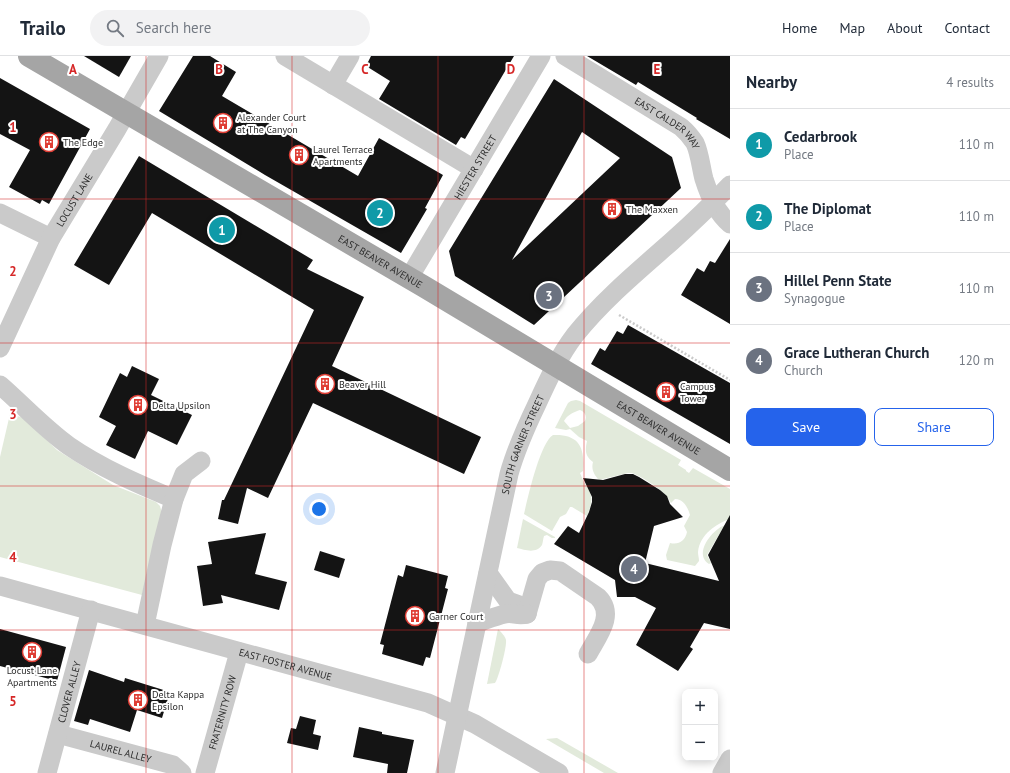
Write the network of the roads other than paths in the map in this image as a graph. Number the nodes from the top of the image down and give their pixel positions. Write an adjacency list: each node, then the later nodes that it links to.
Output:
1 (29, 56): 8 (main road, EAST BEAVER AVENUE)
2 (158, 56): 8 (street, LOCUST LANE)
3 (285, 56): 7 (street)
4 (350, 56): 7 (street)
5 (541, 56): 9 (street, HIESTER STREET)
6 (565, 56): 11 (street, EAST CALDER WAY)
7 (333, 85): 9 (street)
8 (126, 113): 14 (street, LOCUST LANE); 15 (main road, EAST BEAVER AVENUE)
9 (474, 169): 15 (street, HIESTER STREET)
10 (730, 185): 11 (street, SOUTH GARNER STREET)
11 (714, 201): 13 (street, EAST CALDER WAY); 17 (street, SOUTH GARNER STREET)
12 (0, 213): 14 (street)
13 (730, 224)
14 (51, 238): 16 (street, LOCUST LANE)
15 (409, 278): 17 (main road, EAST BEAVER AVENUE)
16 (0, 348)
17 (556, 365): 20 (main road, EAST BEAVER AVENUE); 22 (street, SOUTH GARNER STREET)
18 (0, 385): 21 (street)
19 (201, 461): 21 (street)
20 (730, 470)
21 (174, 499): 27 (street)
22 (488, 573): 25 (street); 26 (street, SOUTH GARNER STREET)
23 (0, 586): 24 (street, EAST FOSTER AVENUE)
24 (91, 610): 27 (street, EAST FOSTER AVENUE); 31 (street, CLOVER ALLEY)
25 (527, 614): 26 (street); 29 (street)
26 (477, 623): 30 (street, SOUTH GARNER STREET)
27 (145, 626): 28 (street, EAST FOSTER AVENUE)
28 (240, 652): 30 (street, EAST FOSTER AVENUE); 35 (street, FRATERNITY ROW)
29 (588, 654)
30 (458, 715): 36 (street, SOUTH GARNER STREET); 37 (street, EAST FOSTER AVENUE)
31 (58, 734): 33 (street, CLOVER ALLEY); 34 (street, LAUREL ALLEY)
32 (730, 759): 38 (street)
33 (47, 773)
34 (182, 773)
35 (205, 773)
36 (445, 773)
37 (559, 773)
38 (722, 773)

